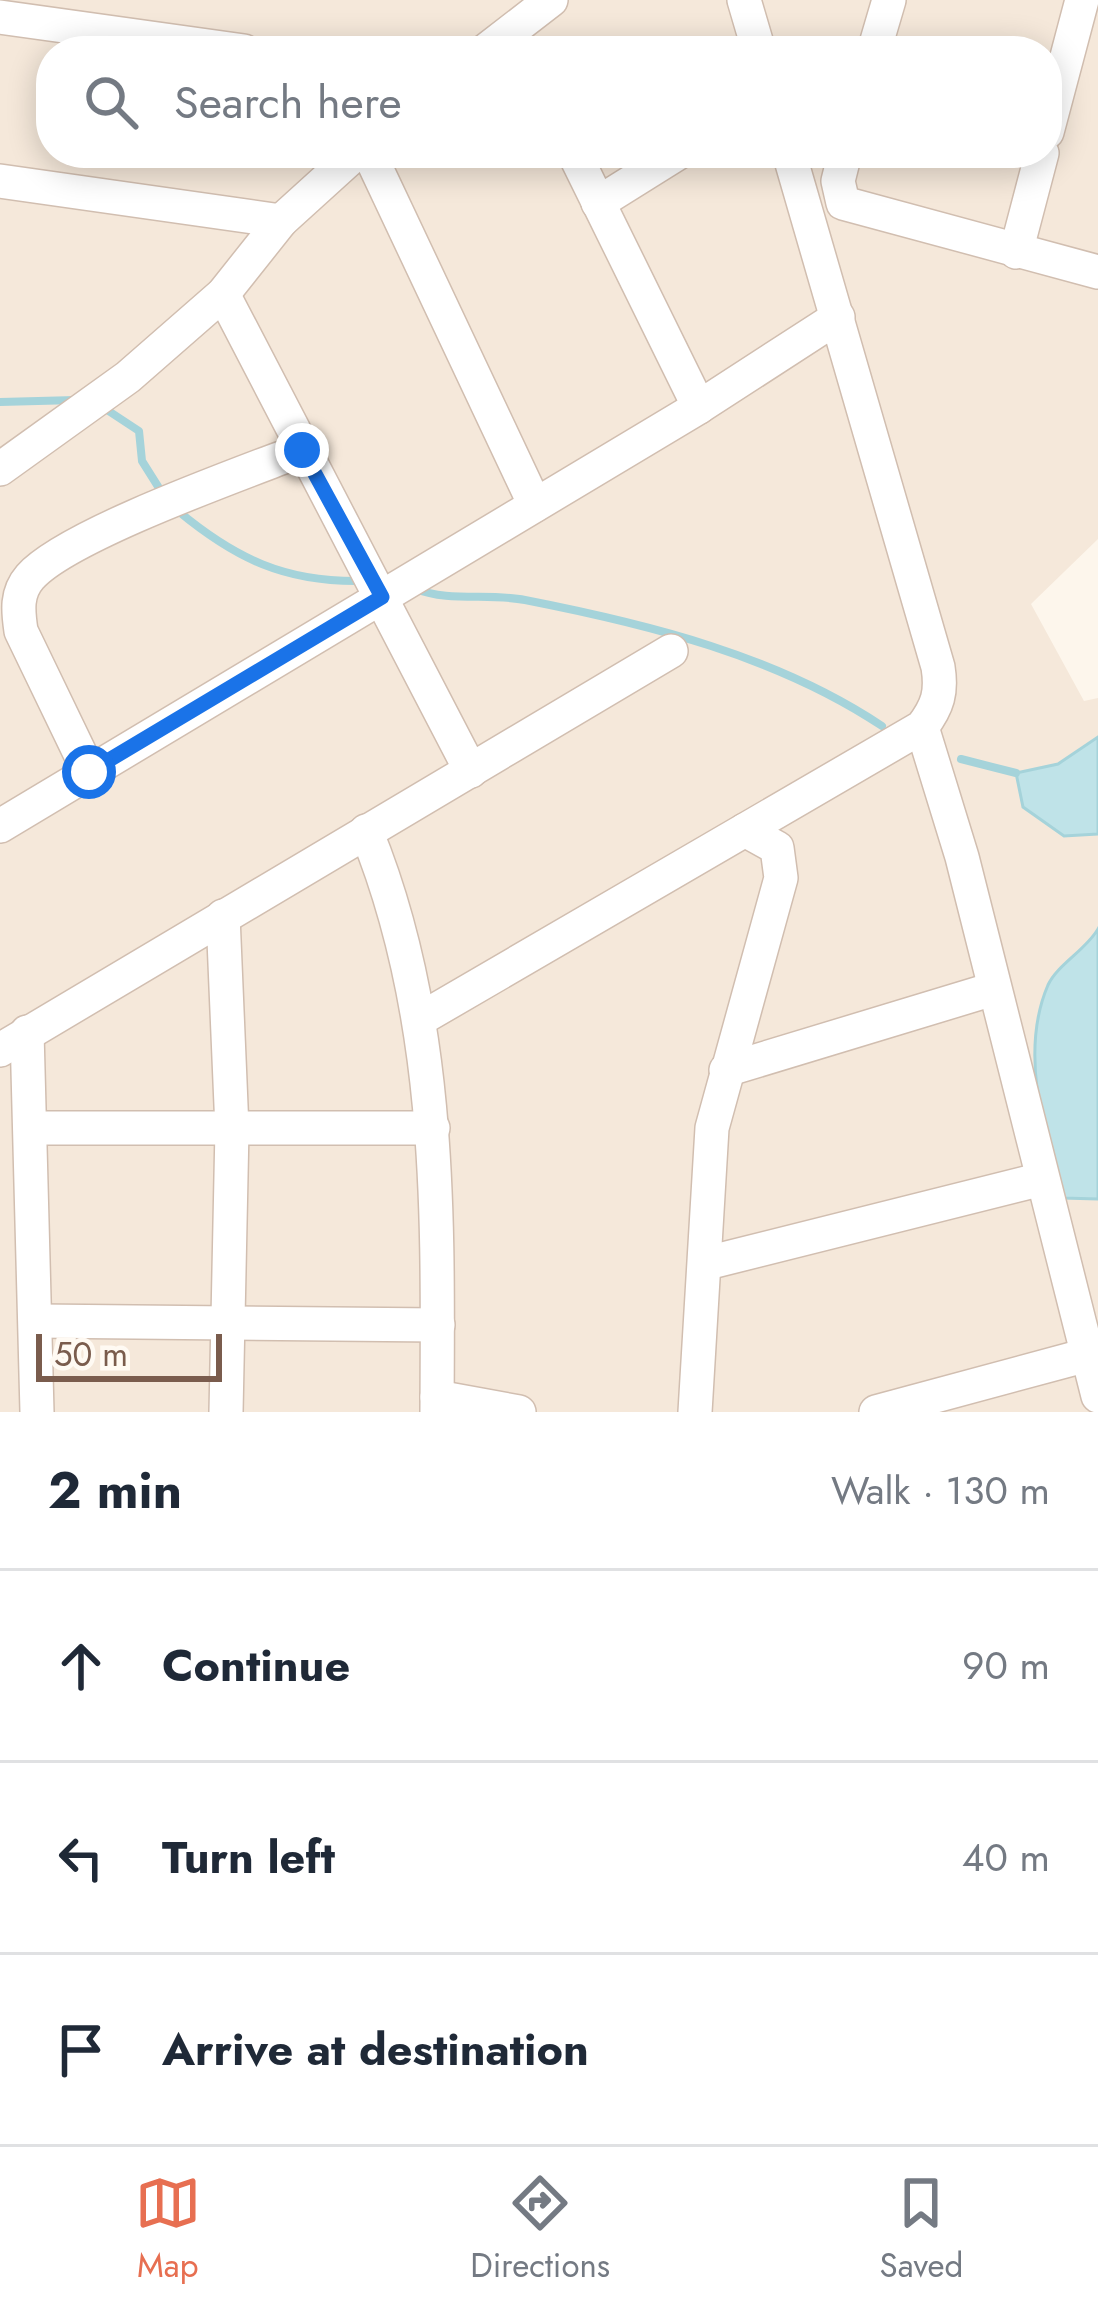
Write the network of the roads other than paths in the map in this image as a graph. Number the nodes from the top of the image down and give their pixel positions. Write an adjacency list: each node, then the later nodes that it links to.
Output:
1 (551, 0): 7 (street)
2 (744, 0): 8 (street)
3 (889, 0): 9 (street)
4 (1082, 0): 10 (street)
5 (0, 17): 6 (street)
6 (136, 36)
7 (521, 36)
8 (755, 36)
9 (878, 36)
10 (1062, 75)
11 (339, 168): 22 (street)
12 (376, 168): 30 (street)
13 (581, 168): 20 (street)
14 (654, 168): 20 (street)
15 (794, 168): 21 (street)
16 (842, 168): 19 (street)
17 (1038, 168): 23 (street)
18 (0, 181): 22 (street)
19 (838, 194): 21 (street); 23 (street)
20 (598, 203): 27 (street)
21 (806, 208): 26 (street)
22 (281, 220): 25 (street)
23 (1016, 252): 24 (street)
24 (1098, 272)
25 (223, 294): 28 (street); 29 (street)
26 (838, 317): 27 (street); 33 (street)
27 (699, 407): 30 (street)
28 (302, 450): 31 (street); 35 (street)
29 (0, 469)
30 (536, 505): 31 (street)
31 (382, 597): 34 (street); 35 (street)
32 (671, 652): 34 (street)
33 (922, 727): 37 (street); 40 (street)
34 (471, 770): 38 (street)
35 (89, 772): 36 (street)
36 (0, 826)
37 (745, 830): 41 (street); 43 (street)
38 (367, 831): 39 (street); 41 (street)
39 (223, 916): 42 (street); 46 (street)
40 (993, 989): 43 (street); 47 (street)
41 (422, 1018): 45 (street)
42 (14, 1041): 44 (street)
43 (726, 1070): 48 (street)
44 (31, 1128): 46 (street); 49 (street)
45 (433, 1128): 46 (street); 51 (street)
46 (232, 1129): 50 (street)
47 (1042, 1179): 48 (street); 52 (street)
48 (707, 1263): 58 (street)
49 (38, 1321): 50 (street); 55 (street)
50 (228, 1323): 51 (street); 56 (street)
51 (438, 1325): 54 (street)
52 (1088, 1355): 53 (street); 59 (street)
53 (1098, 1396)
54 (437, 1404): 57 (street)
55 (37, 1412)
56 (226, 1412)
57 (520, 1412)
58 (695, 1412)
59 (876, 1412)

